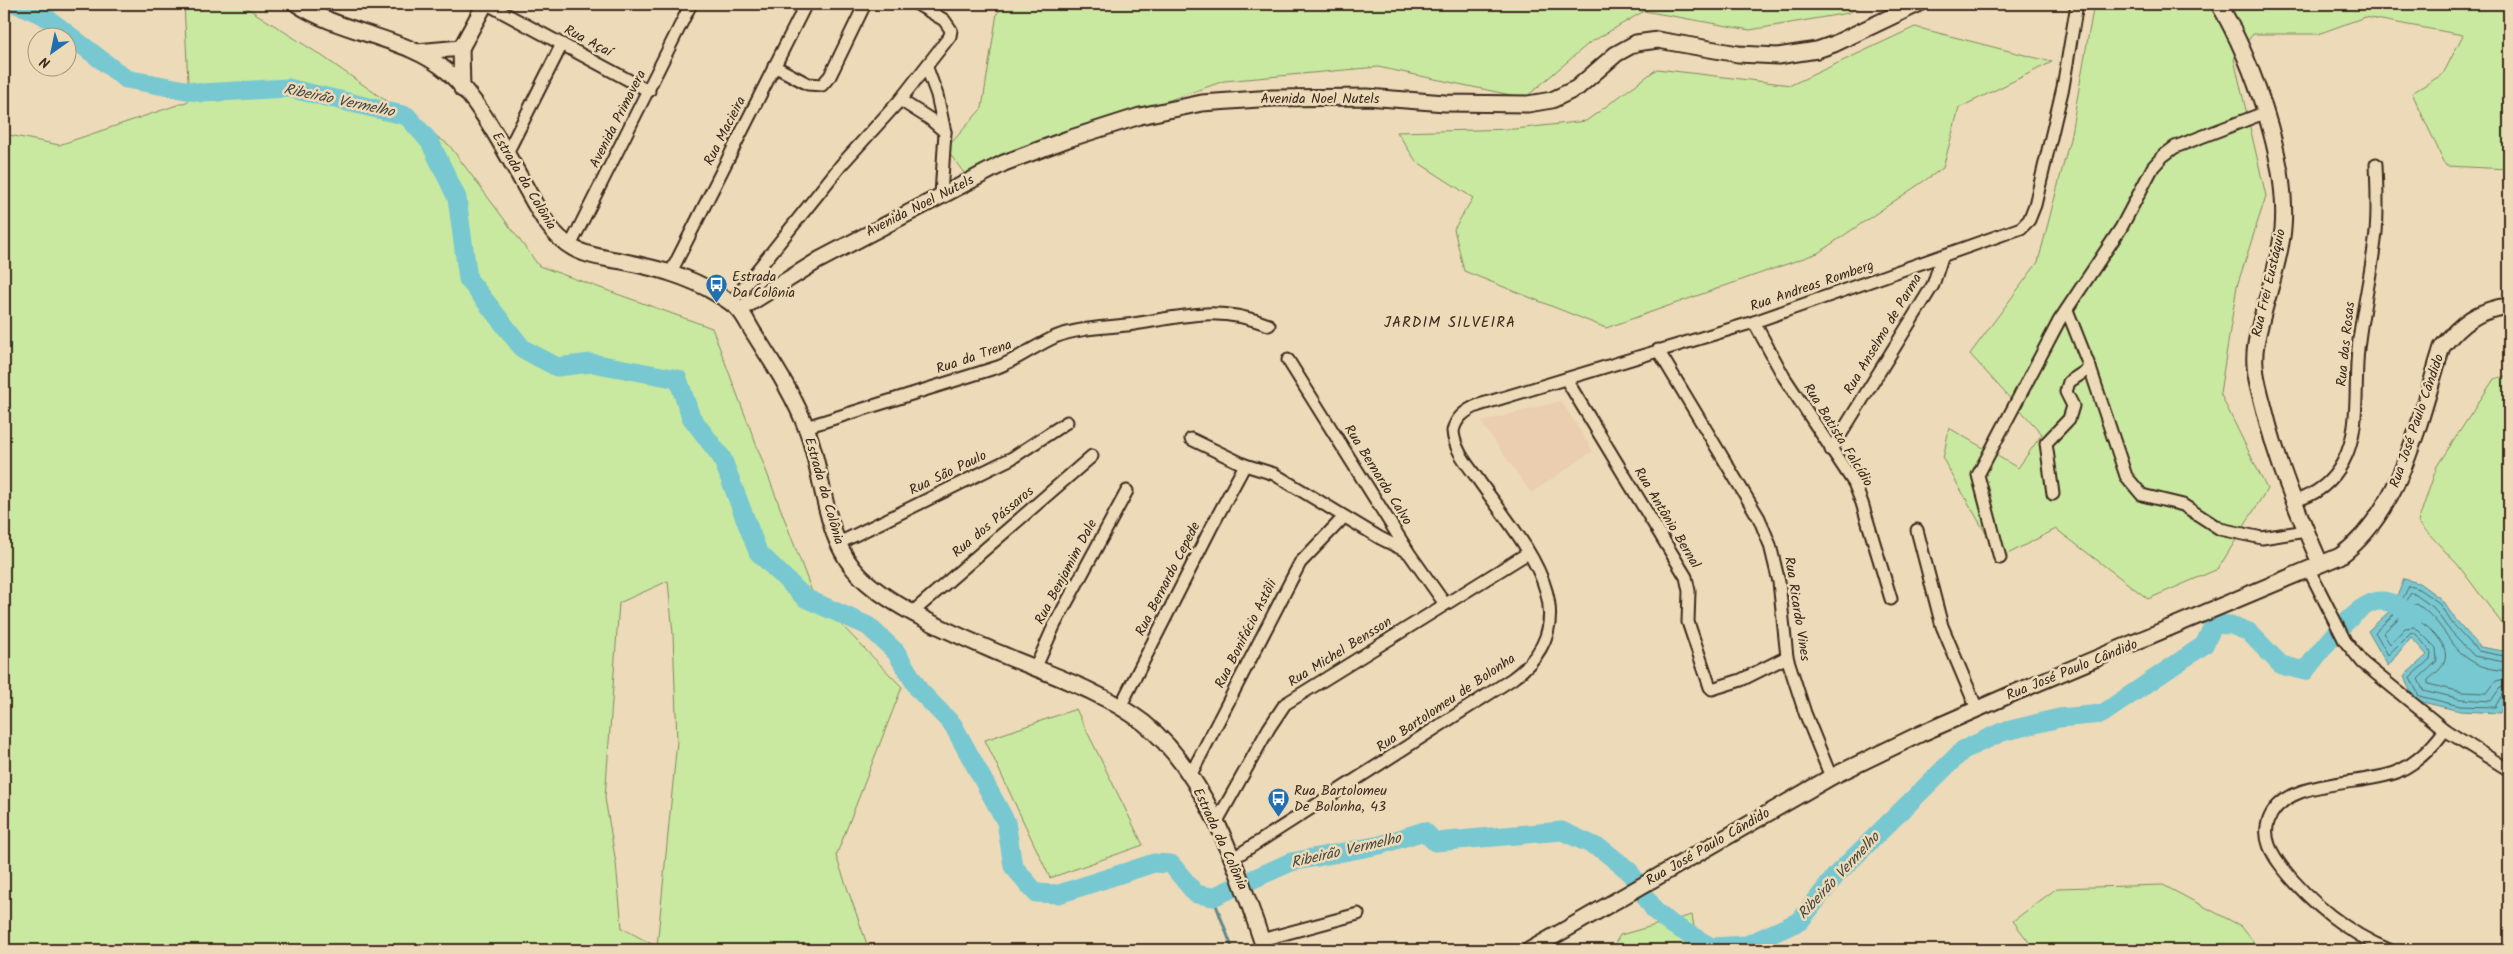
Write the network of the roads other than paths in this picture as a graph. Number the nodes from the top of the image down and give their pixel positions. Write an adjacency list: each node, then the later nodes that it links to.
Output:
1 (297, 4): 12 (street, Estrada da Colônia)
2 (486, 4): 10 (street, Rua Açaí); 11 (street)
3 (690, 4): 16 (street, Avenida Primavera)
4 (806, 4): 13 (street, Rua Macieira)
5 (865, 4): 13 (street)
6 (918, 4): 14 (street)
7 (1918, 4): 22 (street, Avenida Noel Nutels)
8 (2077, 4): 24 (street, Rua Andreas Romberg)
9 (2219, 4): 18 (street, Rua Frei Eustáquio)
10 (562, 44): 16 (street, Rua Açaí); 20 (street)
11 (461, 48): 12 (street); 15 (street)
12 (417, 52): 15 (street, Estrada da Colônia)
13 (774, 66): 25 (street, Rua Macieira)
14 (926, 68): 17 (street); 19 (street)
15 (462, 89): 20 (street, Estrada da Colônia)
16 (649, 91): 23 (street, Avenida Primavera)
17 (900, 100): 19 (street); 26 (street)
18 (2264, 113): 28 (street); 44 (street, Rua Frei Eustáquio)
19 (944, 132): 22 (street)
20 (507, 153): 23 (street, Estrada da Colônia)
21 (2376, 164): 44 (street, Rua das Rosas)
22 (941, 195): 26 (street, Avenida Noel Nutels)
23 (570, 246): 25 (street, Estrada da Colônia)
24 (1942, 257): 29 (street, Rua Andreas Romberg); 39 (street, Rua Anselmo de Parma)
25 (671, 272): 26 (street, Estrada da Colônia)
26 (735, 306): 37 (street, Estrada da Colônia)
27 (2509, 306): 52 (street, Rua José Paulo Cândido)
28 (2066, 310): 33 (street); 51 (street)
29 (1754, 322): 31 (street, Rua Andreas Romberg); 39 (street, Rua Batista Falcídio)
30 (1269, 325): 37 (street, Rua da Trena)
31 (1658, 350): 34 (street, Rua Andreas Romberg); 56 (street, Rua Ricardo Vines)
32 (1288, 360): 49 (street, Rua Bernardo Calvo)
33 (2090, 368): 43 (street); 47 (street)
34 (1566, 379): 35 (street, Rua Andreas Romberg); 56 (street, Rua Antônio Bernal)
35 (1468, 410): 50 (street, Rua Bartolomeu de Bolonha)
36 (1067, 422): 48 (street, Rua São Paulo)
37 (806, 428): 48 (street, Estrada da Colônia)
38 (1191, 439): 41 (street)
39 (1831, 450): 53 (street, Rua Batista Falcídio)
40 (1092, 456): 55 (street, Rua dos Pássaros)
41 (1246, 465): 45 (street); 58 (street, Rua Bernardo Cepede)
42 (1127, 491): 57 (street, Rua Benjamim Dale)
43 (2053, 494)
44 (2294, 501): 47 (street, Rua Frei Eustáquio)
45 (1344, 517): 49 (street); 62 (street, Rua Bonifácio Astôli)
46 (1917, 530): 59 (street)
47 (2306, 531): 52 (street, Rua Frei Eustáquio)
48 (837, 544): 55 (street, Estrada da Colônia)
49 (1409, 553): 54 (street, Rua Bernardo Calvo)
50 (1528, 553): 54 (street, Rua Michel Bensson); 65 (street, Rua Bartolomeu de Bolonha)
51 (2000, 558)
52 (2314, 566): 59 (street, Rua José Paulo Cândido); 60 (street)
53 (1891, 599)
54 (1445, 604): 64 (street, Rua Michel Bensson)
55 (914, 612): 57 (street, Estrada da Colônia)
56 (1787, 657): 63 (street, Rua Ricardo Vines)
57 (1035, 668): 58 (street, Estrada da Colônia)
58 (1120, 707): 62 (street, Estrada da Colônia)
59 (1977, 709): 63 (street, Rua José Paulo Cândido)
60 (2446, 730): 61 (street); 69 (street)
61 (2509, 770)
62 (1190, 776): 64 (street, Estrada da Colônia)
63 (1831, 777): 68 (street, Rua José Paulo Cândido)
64 (1216, 823): 65 (street, Estrada da Colônia)
65 (1232, 859): 67 (street, Estrada da Colônia)
66 (1358, 914): 67 (street)
67 (1263, 945)
68 (1530, 950)
69 (2390, 950)

